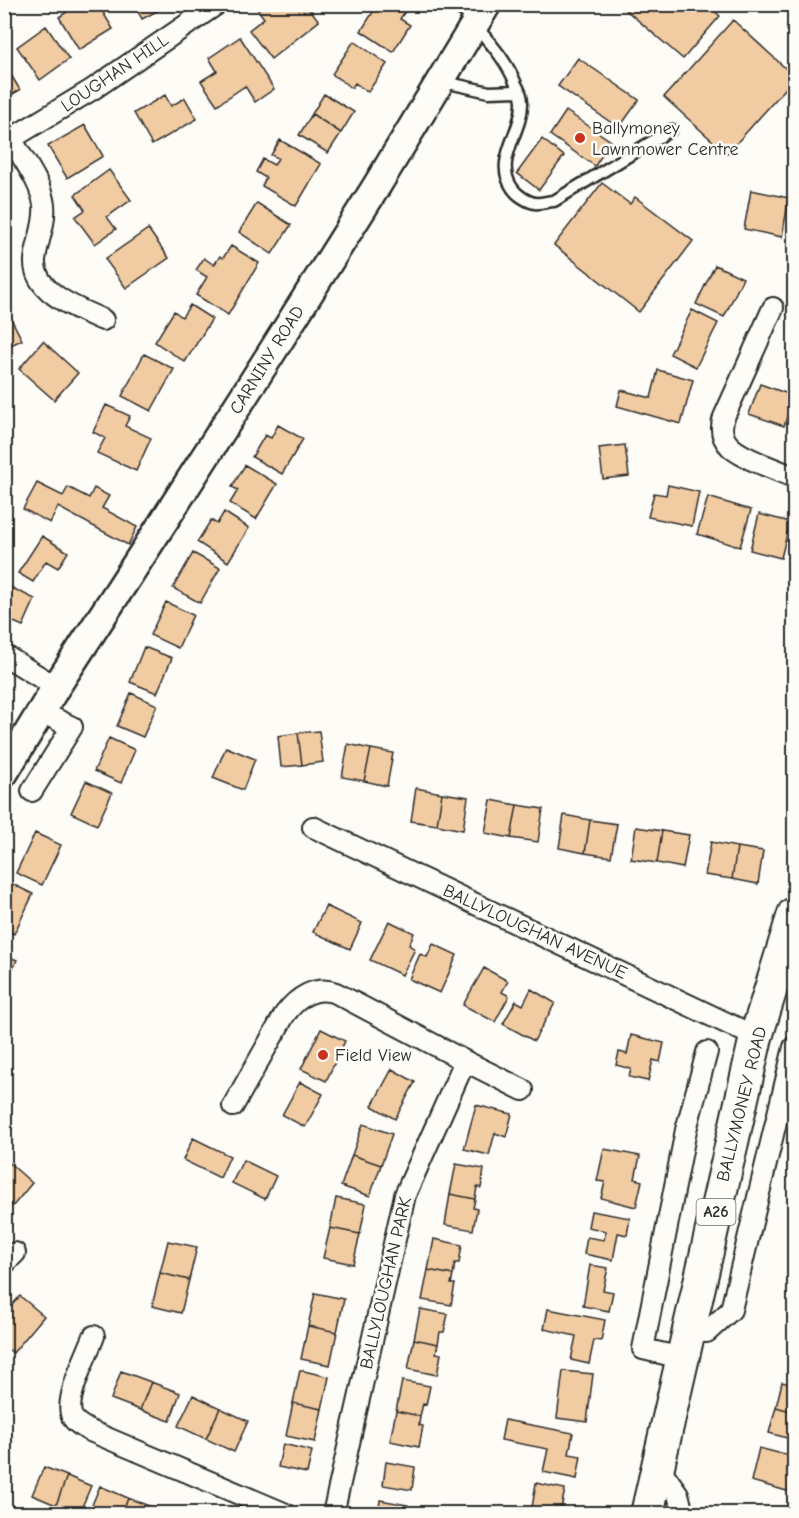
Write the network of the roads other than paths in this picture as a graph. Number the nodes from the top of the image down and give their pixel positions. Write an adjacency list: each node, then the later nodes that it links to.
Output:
1 (217, 4): 6 (street, LOUGHAN HILL)
2 (475, 12): 3 (street, CARNINY ROAD); 4 (lane)
3 (440, 81): 4 (lane); 11 (street, CARNINY ROAD)
4 (519, 91): 5 (lane)
5 (671, 130)
6 (8, 142): 8 (street, LOUGHAN HILL)
7 (773, 308): 9 (street)
8 (103, 320)
9 (795, 477)
10 (4, 655): 11 (street)
11 (56, 687): 12 (street, CARNINY ROAD)
12 (41, 712): 13 (street, CARNINY ROAD); 14 (street)
13 (4, 774)
14 (32, 791)
15 (313, 827): 17 (street, BALLYLOUGHAN AVENUE)
16 (795, 914): 17 (main road, BALLYMONEY ROAD / A26)
17 (756, 1037): 24 (main road, BALLYMONEY ROAD / A26)
18 (795, 1047): 24 (street, BALLYMONEY ROAD)
19 (707, 1052): 24 (street, BALLYMONEY ROAD)
20 (465, 1061): 21 (street); 22 (street); 27 (street, BALLYLOUGHAN PARK)
21 (523, 1090)
22 (233, 1106)
23 (94, 1336): 26 (street)
24 (685, 1345): 25 (main road, BALLYMONEY ROAD / A26)
25 (658, 1466): 28 (main road, BALLYMONEY ROAD / A26); 29 (street)
26 (286, 1514)
27 (333, 1514)
28 (647, 1514)
29 (683, 1514)

